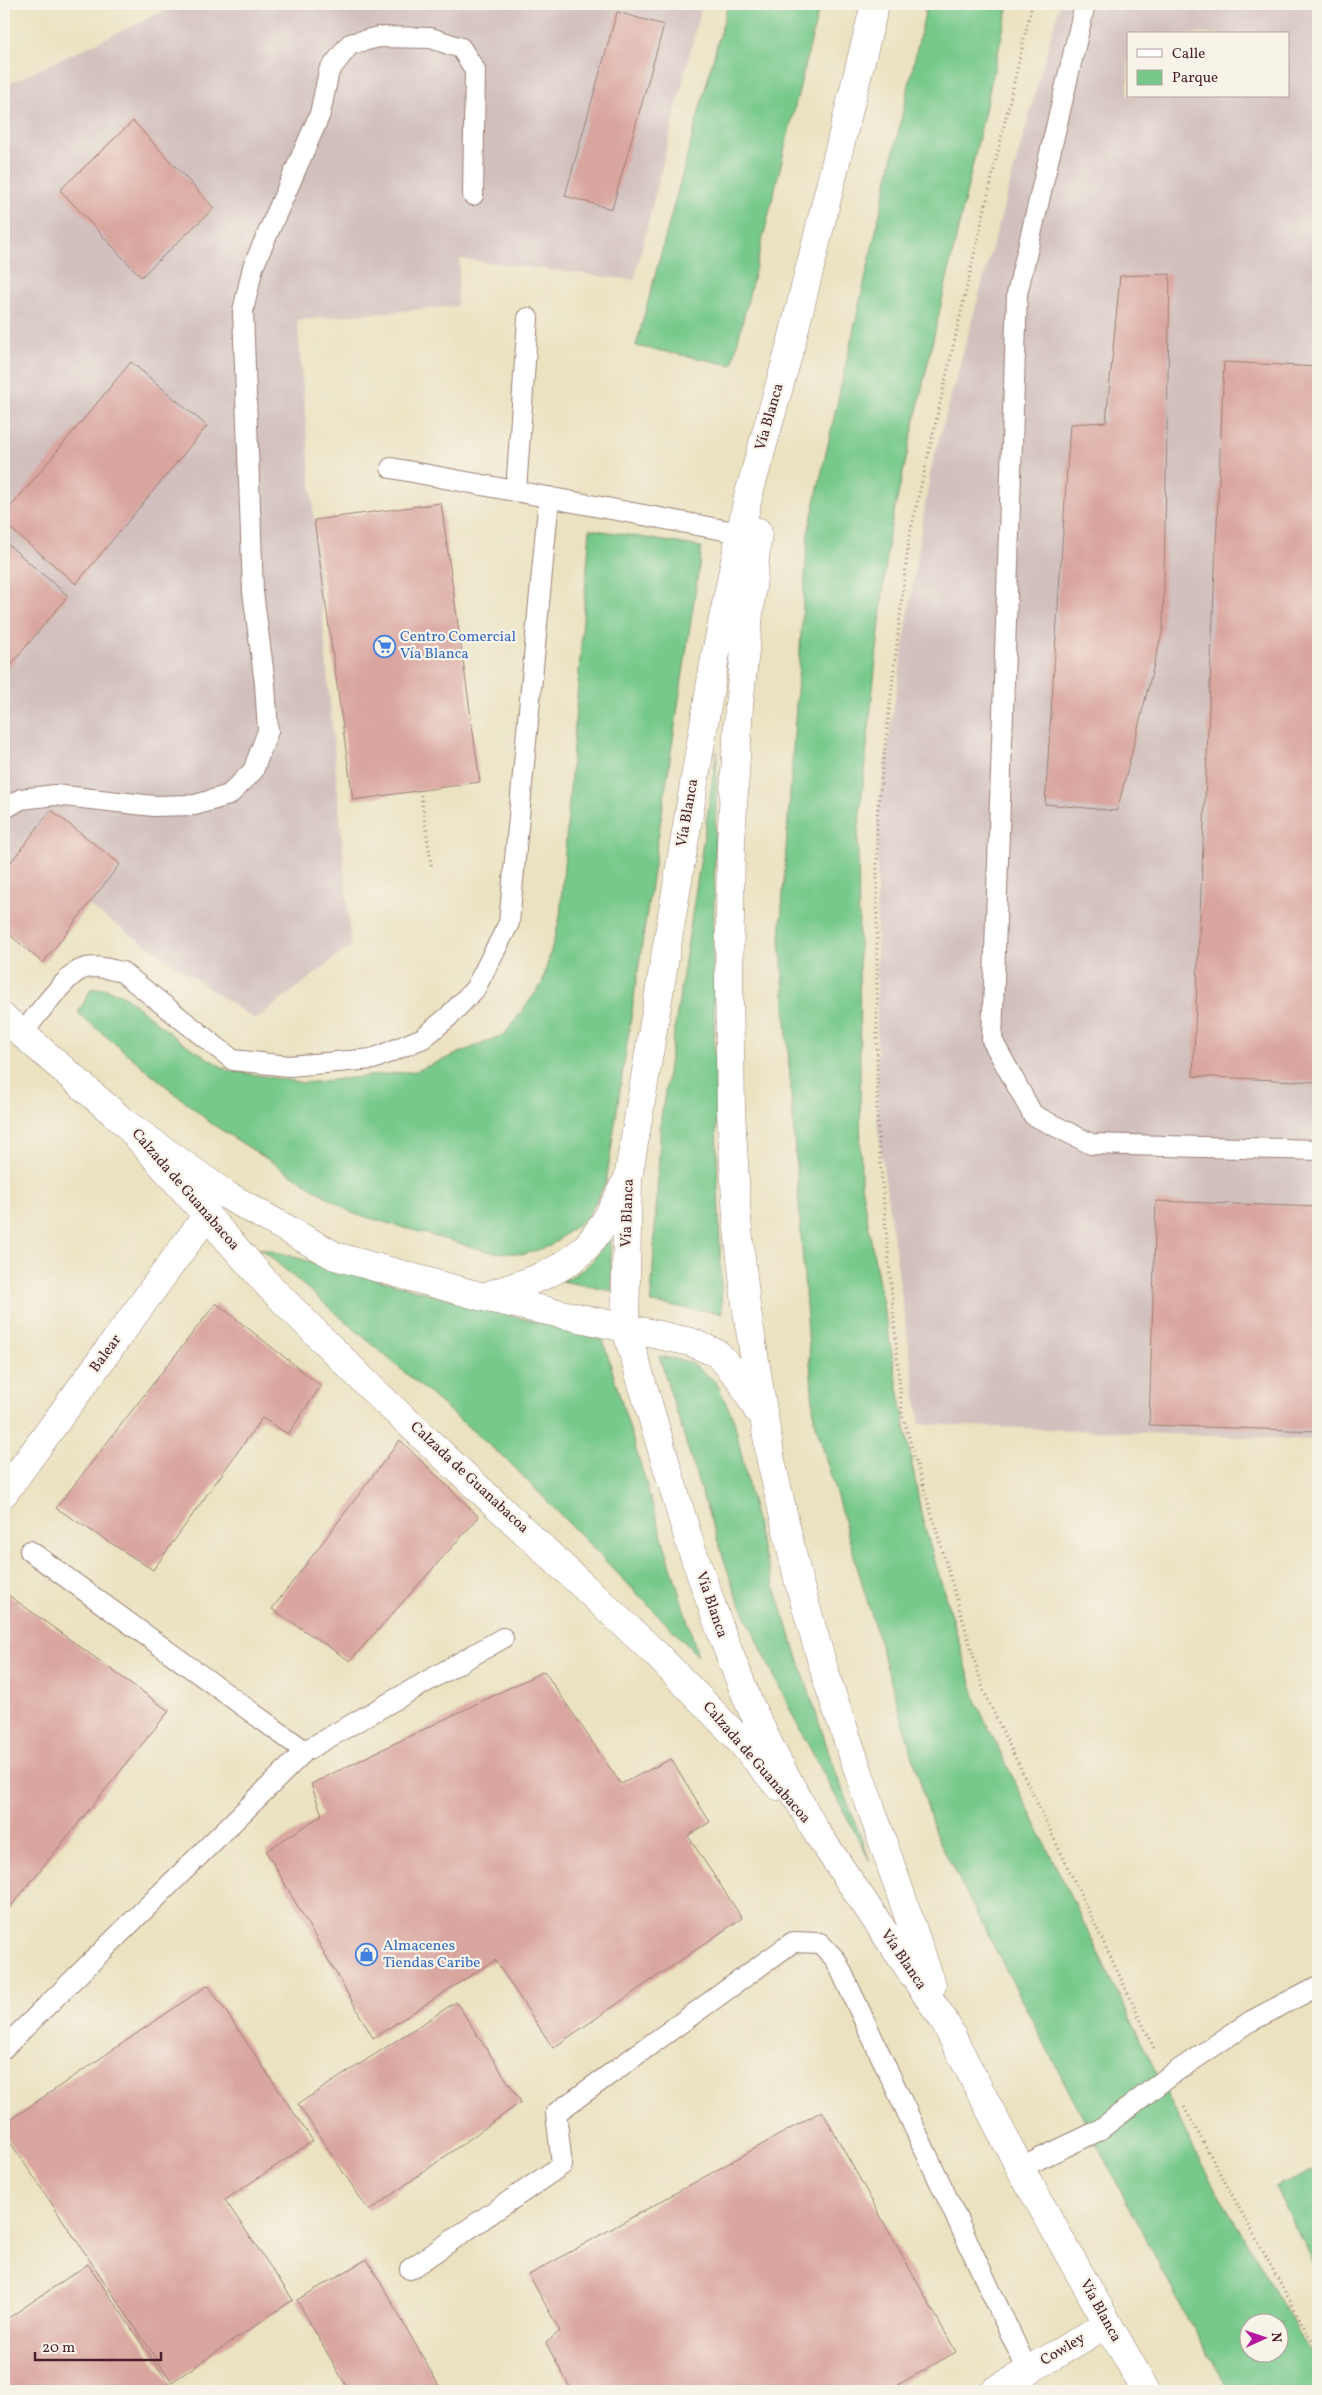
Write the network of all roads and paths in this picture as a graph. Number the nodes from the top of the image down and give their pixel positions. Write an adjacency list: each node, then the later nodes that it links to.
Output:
1 (875, 4): 6 (main road, Vía Blanca)
2 (1032, 4): 30 (path)
3 (1085, 4): 16 (lane)
4 (473, 195): 12 (lane)
5 (528, 318): 8 (lane)
6 (790, 348): 10 (main road, Vía Blanca); 21 (main road, Vía Blanca)
7 (391, 468): 8 (lane)
8 (516, 491): 9 (lane)
9 (549, 497): 10 (lane); 14 (lane)
10 (740, 533): 17 (main road, Vía Blanca)
11 (420, 790): 13 (path)
12 (4, 808)
13 (432, 870)
14 (13, 1026): 15 (main road, Calzada de Guanabacoa)
15 (125, 1123): 18 (main road, Calzada de Guanabacoa); 19 (main road, Calzada de Guanabacoa)
16 (1318, 1150)
17 (628, 1179): 19 (main road); 20 (main road, Vía Blanca)
18 (208, 1215): 22 (main road, Balear); 26 (main road, Calzada de Guanabacoa)
19 (483, 1297): 20 (main road, Calzada de Guanabacoa)
20 (625, 1326): 21 (main road, Calzada de Guanabacoa); 26 (main road, Vía Blanca)
21 (771, 1461): 28 (main road, Vía Blanca)
22 (4, 1493)
23 (30, 1552): 25 (lane)
24 (503, 1638): 25 (lane)
25 (305, 1751): 29 (lane)
26 (815, 1830): 28 (main road, Vía Blanca)
27 (1318, 1986): 30 (lane)
28 (943, 2018): 31 (main road, Vía Blanca)
29 (4, 2048)
30 (1168, 2077): 31 (lane); 34 (path)
31 (1020, 2168): 33 (main road, Vía Blanca)
32 (410, 2269): 35 (lane)
33 (1107, 2324): 35 (main road, Cowley); 37 (main road, Vía Blanca)
34 (1318, 2352)
35 (1028, 2371): 36 (main road, Cowley)
36 (994, 2391)
37 (1146, 2391)

